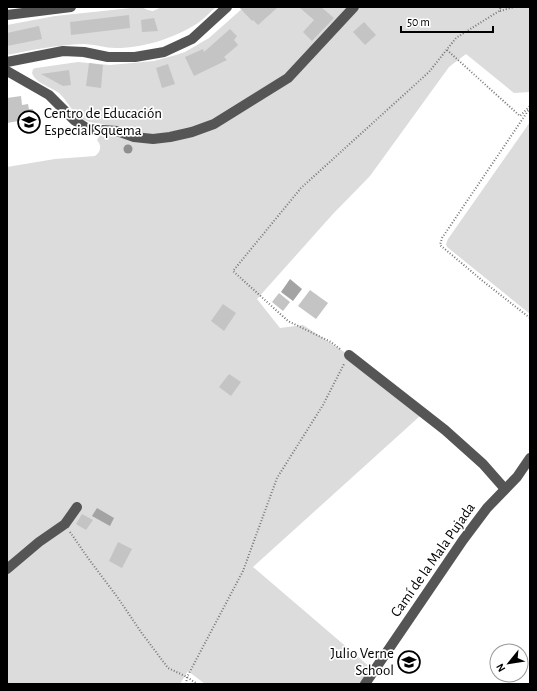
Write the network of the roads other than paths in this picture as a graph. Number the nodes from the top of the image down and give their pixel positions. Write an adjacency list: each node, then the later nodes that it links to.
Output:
1 (71, 7): 4 (street)
2 (227, 7): 5 (street)
3 (354, 7): 6 (street)
4 (7, 15)
5 (7, 62)
6 (7, 72)
7 (349, 355): 9 (street)
8 (530, 458): 9 (street, Camí de la Mala Pujada)
9 (505, 489): 12 (street, Camí de la Mala Pujada)
10 (77, 507): 11 (street)
11 (7, 569)
12 (365, 684)

